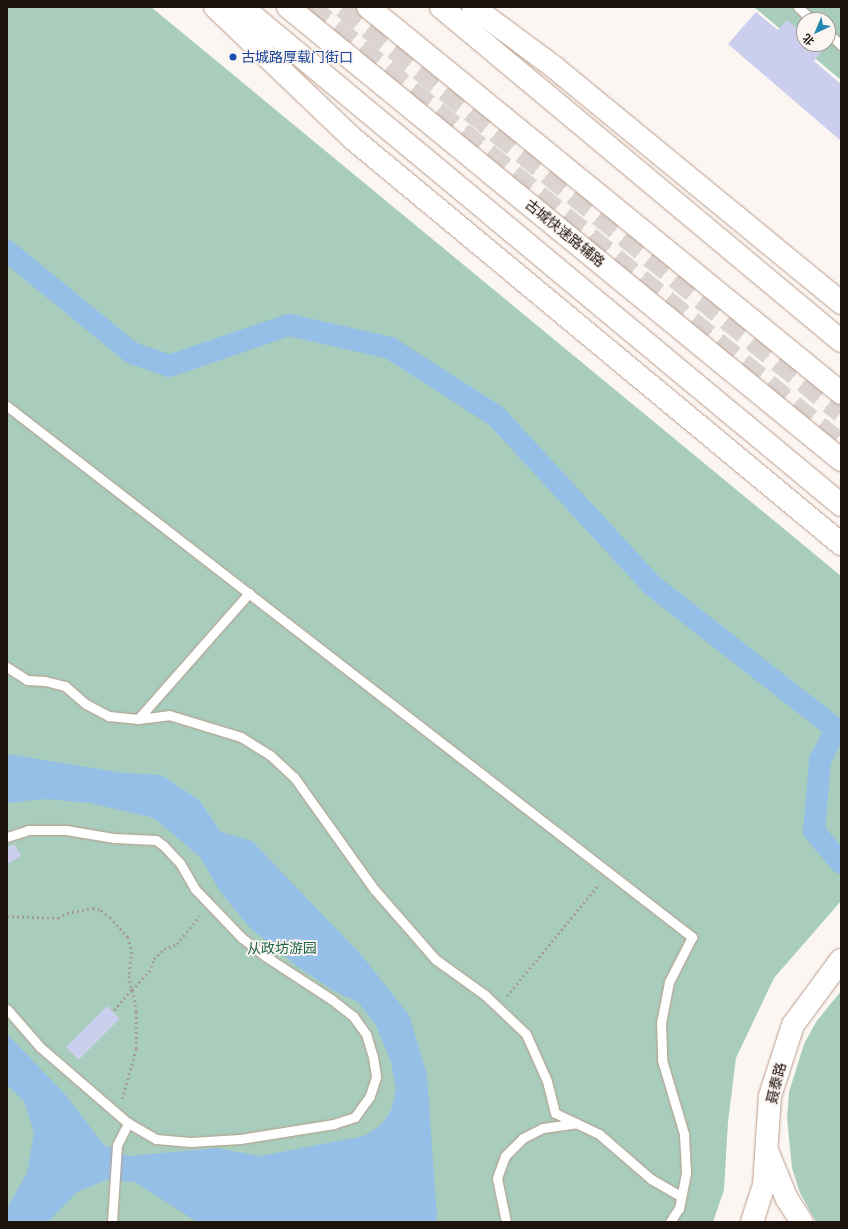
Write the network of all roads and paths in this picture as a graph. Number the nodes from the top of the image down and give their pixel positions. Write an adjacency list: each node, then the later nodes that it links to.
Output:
1 (214, 7): 13 (main road)
2 (242, 7): 12 (main road)
3 (288, 7): 11 (main road, 古城快速路辅路)
4 (368, 7): 9 (main road)
5 (441, 7): 8 (main road)
6 (473, 7): 7 (main road)
7 (841, 304)
8 (841, 341)
9 (841, 393)
10 (7, 406): 14 (lane)
11 (841, 460)
12 (841, 505)
13 (841, 544)
14 (249, 593): 16 (lane); 18 (lane)
15 (7, 667): 16 (lane)
16 (138, 719): 23 (lane)
17 (7, 837): 19 (lane)
18 (609, 872): 23 (path); 30 (lane)
19 (207, 903): 22 (path); 27 (lane)
20 (7, 916): 22 (path)
21 (838, 965): 29 (main road, 聂泰路)
22 (132, 990): 25 (path); 26 (path)
23 (497, 1007): 28 (lane)
24 (7, 1009): 26 (lane)
25 (113, 1012)
26 (117, 1113): 27 (lane)
27 (128, 1122): 31 (lane)
28 (577, 1123): 30 (lane); 32 (lane)
29 (766, 1148): 34 (main road, 聂泰路); 35 (main road)
30 (681, 1196): 33 (lane)
31 (112, 1222)
32 (506, 1222)
33 (670, 1222)
34 (752, 1222)
35 (802, 1222)

